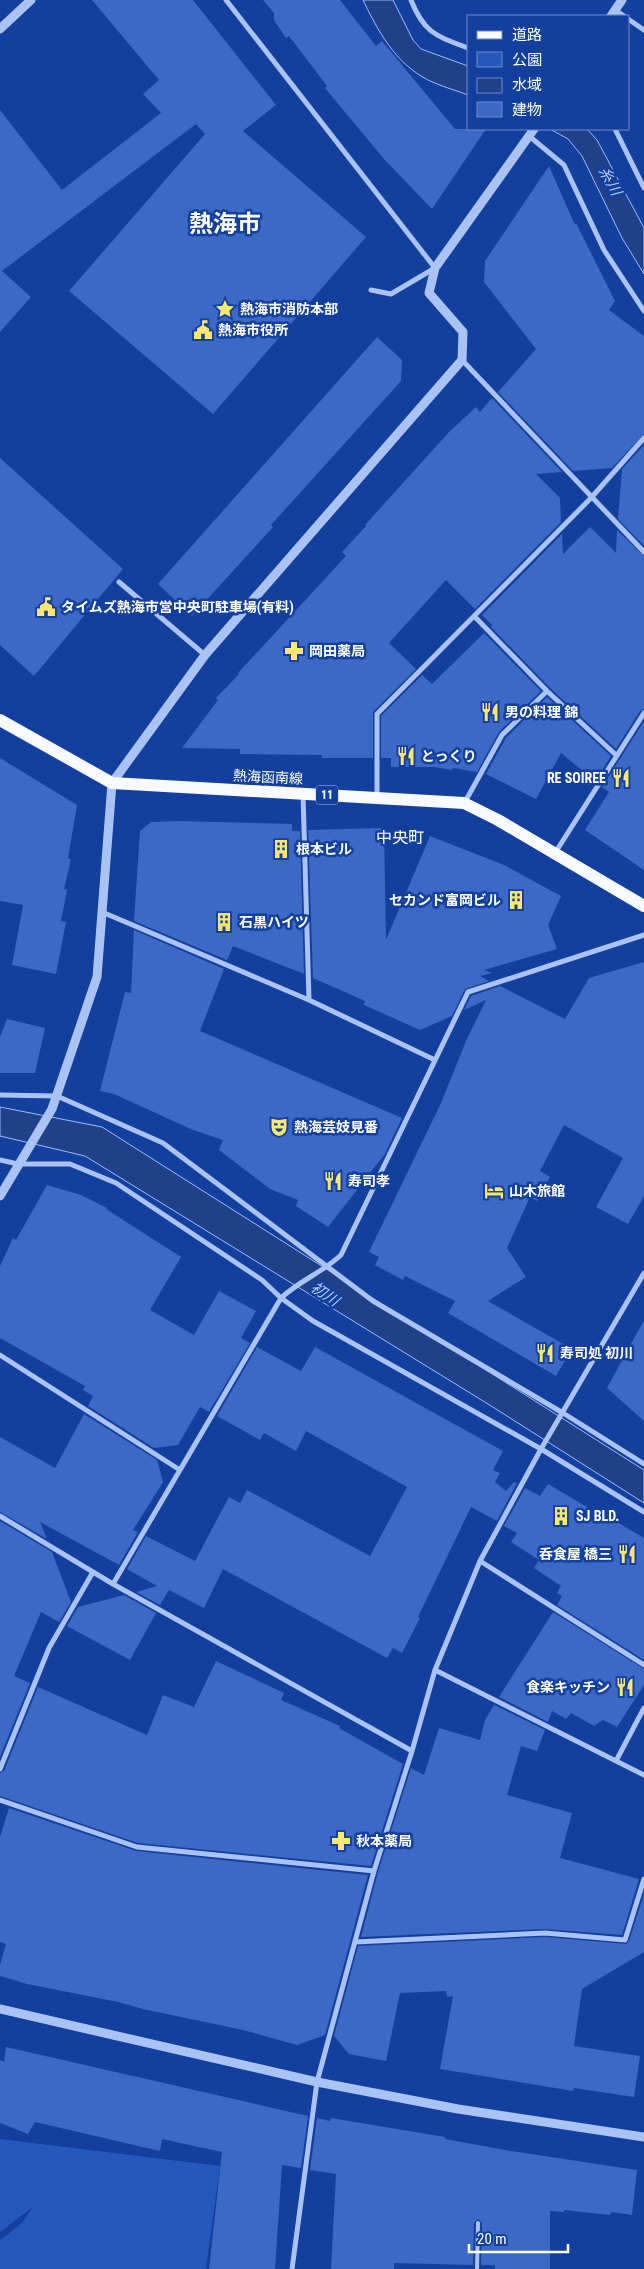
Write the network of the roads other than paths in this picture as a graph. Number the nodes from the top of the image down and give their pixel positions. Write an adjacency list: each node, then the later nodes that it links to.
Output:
1 (31, 0): 7 (street)
2 (226, 0): 13 (street)
3 (410, 0): 9 (street)
4 (622, 0): 5 (street)
5 (613, 13)
6 (629, 20): 8 (street)
7 (0, 29)
8 (644, 30)
9 (467, 48)
10 (615, 130): 12 (street)
11 (532, 132): 13 (street); 15 (street)
12 (644, 188)
13 (435, 268): 14 (street); 16 (street)
14 (371, 290)
15 (644, 311)
16 (462, 360): 18 (street); 22 (street)
17 (644, 438): 18 (street)
18 (591, 498): 19 (street); 21 (street)
19 (644, 552)
20 (119, 582): 22 (street)
21 (475, 617): 23 (street); 29 (street)
22 (205, 655): 27 (street)
23 (547, 690): 26 (street); 30 (street)
24 (644, 713): 26 (street)
25 (1, 723): 27 (main road, 熱海函南線 / 11)
26 (616, 755): 31 (street)
27 (112, 783): 28 (main road, 熱海函南線 / 11); 33 (street)
28 (303, 793): 29 (main road, 熱海函南線 / 11); 35 (street)
29 (378, 797): 30 (main road, 熱海函南線 / 11)
30 (464, 803): 31 (main road, 熱海函南線 / 11)
31 (555, 853): 32 (main road, 熱海函南線 / 11)
32 (644, 906)
33 (102, 912): 35 (street); 38 (street)
34 (644, 936): 36 (street)
35 (309, 1000): 36 (street)
36 (435, 1060): 42 (street)
37 (0, 1095): 38 (street)
38 (57, 1096): 40 (street); 42 (street)
39 (0, 1160): 40 (street)
40 (18, 1164): 41 (street); 44 (street)
41 (0, 1196)
42 (328, 1267): 44 (street); 46 (street)
43 (644, 1273): 46 (street)
44 (281, 1298): 47 (street); 49 (street)
45 (0, 1355): 49 (street)
46 (563, 1413): 47 (street); 48 (street)
47 (540, 1449): 50 (street); 52 (street)
48 (644, 1464)
49 (180, 1470): 54 (street)
50 (644, 1512)
51 (0, 1516): 53 (street)
52 (480, 1561): 55 (street); 56 (street)
53 (93, 1572): 54 (street); 60 (street)
54 (113, 1584): 58 (street)
55 (644, 1665)
56 (435, 1670): 58 (street); 59 (street)
57 (644, 1708): 59 (street)
58 (412, 1750): 63 (street)
59 (616, 1762): 61 (street)
60 (0, 1769)
61 (644, 1775)
62 (0, 1800): 63 (street)
63 (374, 1871): 65 (street)
64 (644, 1879): 65 (street)
65 (355, 1942): 67 (street)
66 (0, 2009): 67 (street)
67 (317, 2082): 68 (street); 70 (street)
68 (644, 2137)
69 (478, 2223): 71 (lane)
70 (292, 2269)
71 (477, 2269)

